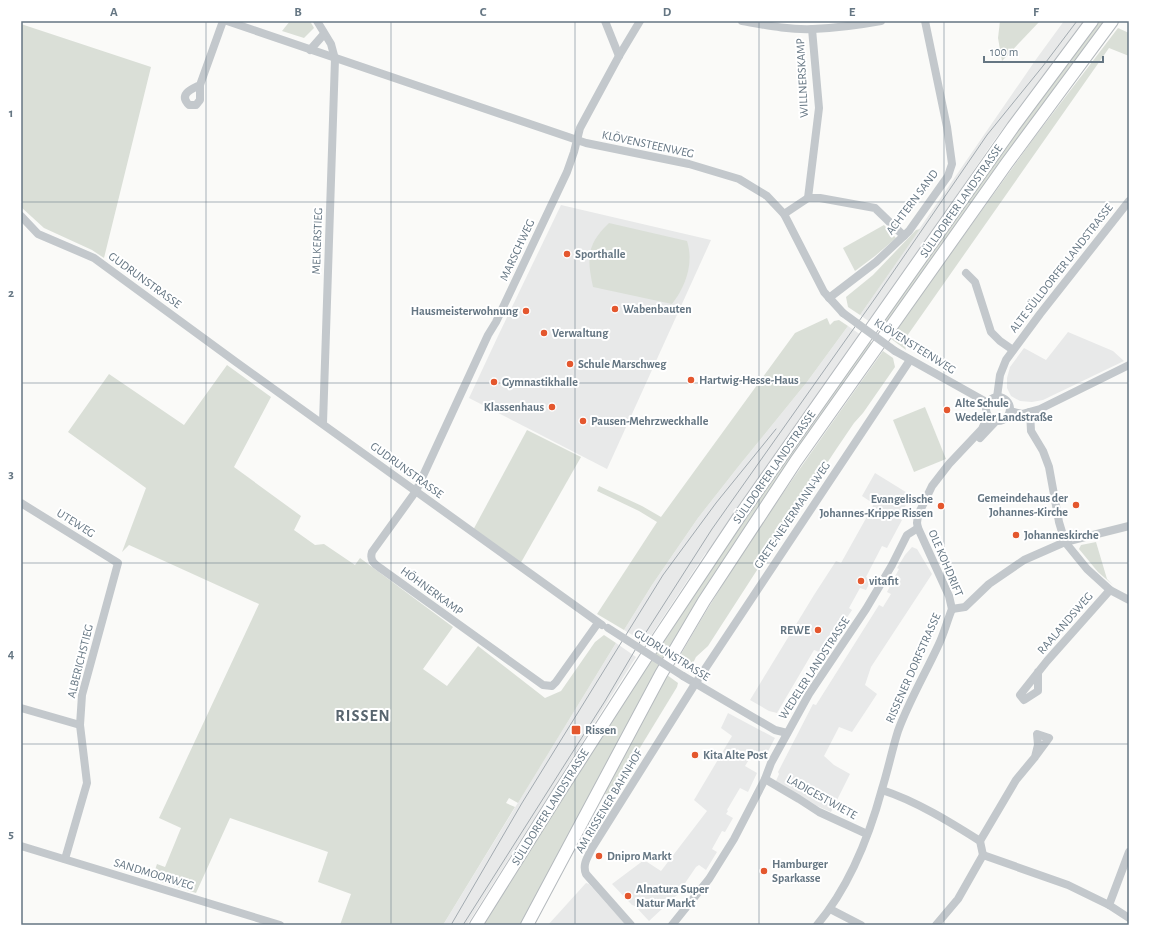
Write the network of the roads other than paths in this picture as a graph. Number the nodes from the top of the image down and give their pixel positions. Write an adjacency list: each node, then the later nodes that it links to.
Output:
1 (223, 21): 16 (street)
2 (227, 21): 13 (street, KLÖVENSTEENWEG)
3 (318, 21): 12 (street)
4 (605, 21): 14 (street)
5 (640, 21): 14 (street, MARSCHWEG)
6 (742, 21): 11 (street)
7 (881, 21): 11 (street)
8 (925, 21): 22 (street, ACHTERN SAND)
9 (1092, 21): 64 (highway, SÜLLDORFER LANDSTRASSE)
10 (1112, 21): 65 (highway, SÜLLDORFER LANDSTRASSE)
11 (812, 29): 18 (street, WILLNERSKAMP)
12 (324, 34): 13 (street); 15 (street)
13 (310, 50): 15 (street, KLÖVENSTEENWEG)
14 (619, 56): 17 (street, MARSCHWEG)
15 (335, 59): 17 (street, KLÖVENSTEENWEG); 34 (street, MELKERSTIEG)
16 (200, 85)
17 (577, 140): 20 (street, KLÖVENSTEENWEG); 36 (street, MARSCHWEG)
18 (808, 198): 20 (street); 22 (street)
19 (1129, 201): 25 (street, ALTE SÜLLDORFER LANDSTRASSE)
20 (784, 214): 24 (street, KLÖVENSTEENWEG)
21 (21, 216): 34 (street, GUDRUNSTRASSE)
22 (904, 236): 24 (street, ACHTERN SAND)
23 (966, 273): 25 (street, ALTE SÜLLDORFER LANDSTRASSE)
24 (829, 298): 26 (street, KLÖVENSTEENWEG, bridge)
25 (1013, 350): 28 (street, ALTE SÜLLDORFER LANDSTRASSE)
26 (910, 360): 29 (street, KLÖVENSTEENWEG); 47 (street, GRETE-NEVERMANN-WEG)
27 (1129, 365): 31 (street)
28 (997, 397): 29 (street); 30 (street)
29 (988, 403): 32 (street)
30 (1010, 411): 31 (street); 33 (street)
31 (1030, 412): 40 (street, RAALANDSWEG)
32 (988, 416): 33 (street); 35 (street)
33 (996, 421): 35 (street)
34 (323, 423): 36 (street, GUDRUNSTRASSE)
35 (965, 449): 39 (street)
36 (416, 491): 45 (street, GUDRUNSTRASSE); 45 (street, HÖHNERKAMP)
37 (21, 503): 41 (street, UTEWEG)
38 (1129, 526): 40 (street, RISSENER DORFSTRASSE)
39 (918, 528): 44 (street, OLE KOHDRIFT); 50 (street, WEDELER LANDSTRASSE)
40 (1065, 542): 42 (street, RAALANDSWEG); 44 (street, RISSENER DORFSTRASSE)
41 (118, 563): 49 (street, ALBERICHSTIEG)
42 (1110, 590): 43 (street, RAALANDSWEG); 46 (street, RAALANDSWEG)
43 (1129, 600)
44 (952, 608): 53 (street, RISSENER DORFSTRASSE)
45 (598, 623): 47 (street, GUDRUNSTRASSE, bridge)
46 (1038, 672)
47 (695, 684): 50 (street, GUDRUNSTRASSE); 66 (street, AM RISSENER BAHNHOF)
48 (21, 708): 49 (street)
49 (80, 725): 59 (street, ALBERICHSTIEG)
50 (787, 733): 52 (street, WEDELER LANDSTRASSE)
51 (1035, 757): 55 (street)
52 (765, 779): 54 (street, LADIGESTWIETE); 67 (street, WEDELER LANDSTRASSE)
53 (882, 790): 54 (street, RISSENER DORFSTRASSE); 55 (street)
54 (867, 834): 61 (street, RISSENER DORFSTRASSE)
55 (980, 841): 58 (street)
56 (21, 846): 59 (street, SANDMOORWEG)
57 (1129, 852): 60 (street)
58 (983, 855): 60 (street); 70 (street)
59 (65, 859): 63 (street, SANDMOORWEG)
60 (1109, 905): 62 (street)
61 (830, 909): 68 (street, RISSENER DORFSTRASSE); 69 (street)
62 (1129, 918)
63 (280, 925)
64 (476, 925)
65 (527, 925)
66 (631, 925)
67 (672, 925)
68 (817, 925)
69 (860, 925)
70 (936, 925)

